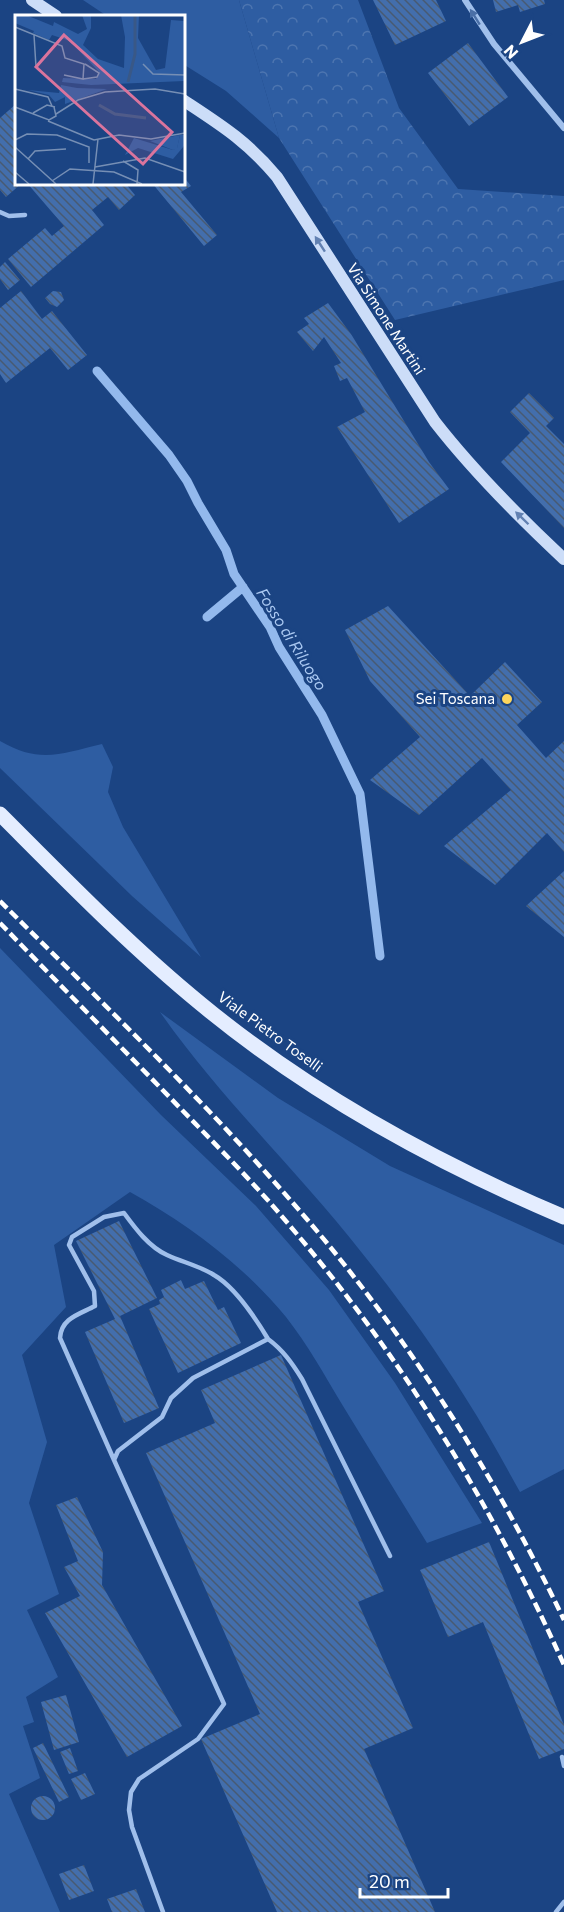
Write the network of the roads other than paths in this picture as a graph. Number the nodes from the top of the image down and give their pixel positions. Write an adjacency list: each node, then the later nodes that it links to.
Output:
1 (32, 0): 3 (street)
2 (465, 0): 5 (street, one-way to 2)
3 (54, 15)
4 (184, 101): 8 (street, Via Simone Martini, one-way to 4)
5 (564, 128)
6 (0, 212): 7 (lane)
7 (25, 215)
8 (564, 559)
9 (0, 814): 10 (main road, Viale Pietro Toselli)
10 (564, 1217)
11 (268, 1339): 12 (lane); 12 (lane); 13 (lane)
12 (114, 1460): 17 (lane)
13 (390, 1556)
14 (562, 1757): 15 (lane)
15 (564, 1766)
16 (564, 1902): 18 (lane)
17 (163, 1912)
18 (556, 1912)

